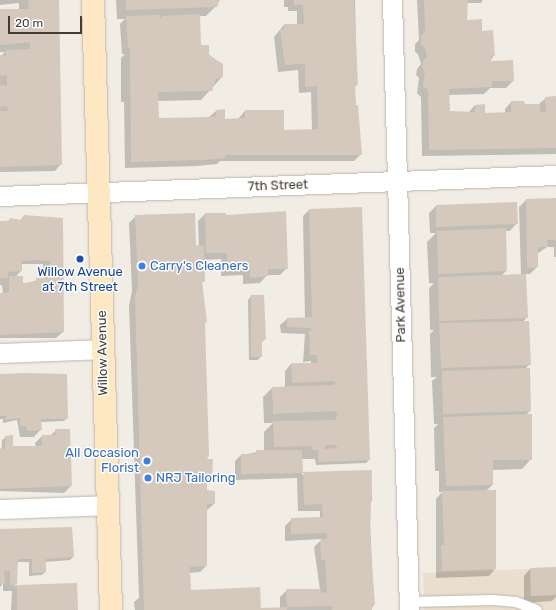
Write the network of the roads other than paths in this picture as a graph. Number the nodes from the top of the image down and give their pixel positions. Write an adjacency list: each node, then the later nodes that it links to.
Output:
1 (93, 0): 5 (main road, Willow Avenue)
2 (392, 0): 4 (street, Park Avenue)
3 (556, 175): 4 (street, 7th Street)
4 (398, 181): 5 (street, 7th Street); 11 (street, Park Avenue)
5 (100, 193): 6 (street, 7th Street); 7 (main road, Willow Avenue)
6 (0, 196)
7 (103, 349): 8 (street); 9 (main road, Willow Avenue)
8 (0, 353)
9 (108, 505): 10 (street); 12 (main road, Willow Avenue)
10 (0, 509)
11 (409, 606): 13 (lane)
12 (111, 610)
13 (537, 610)

